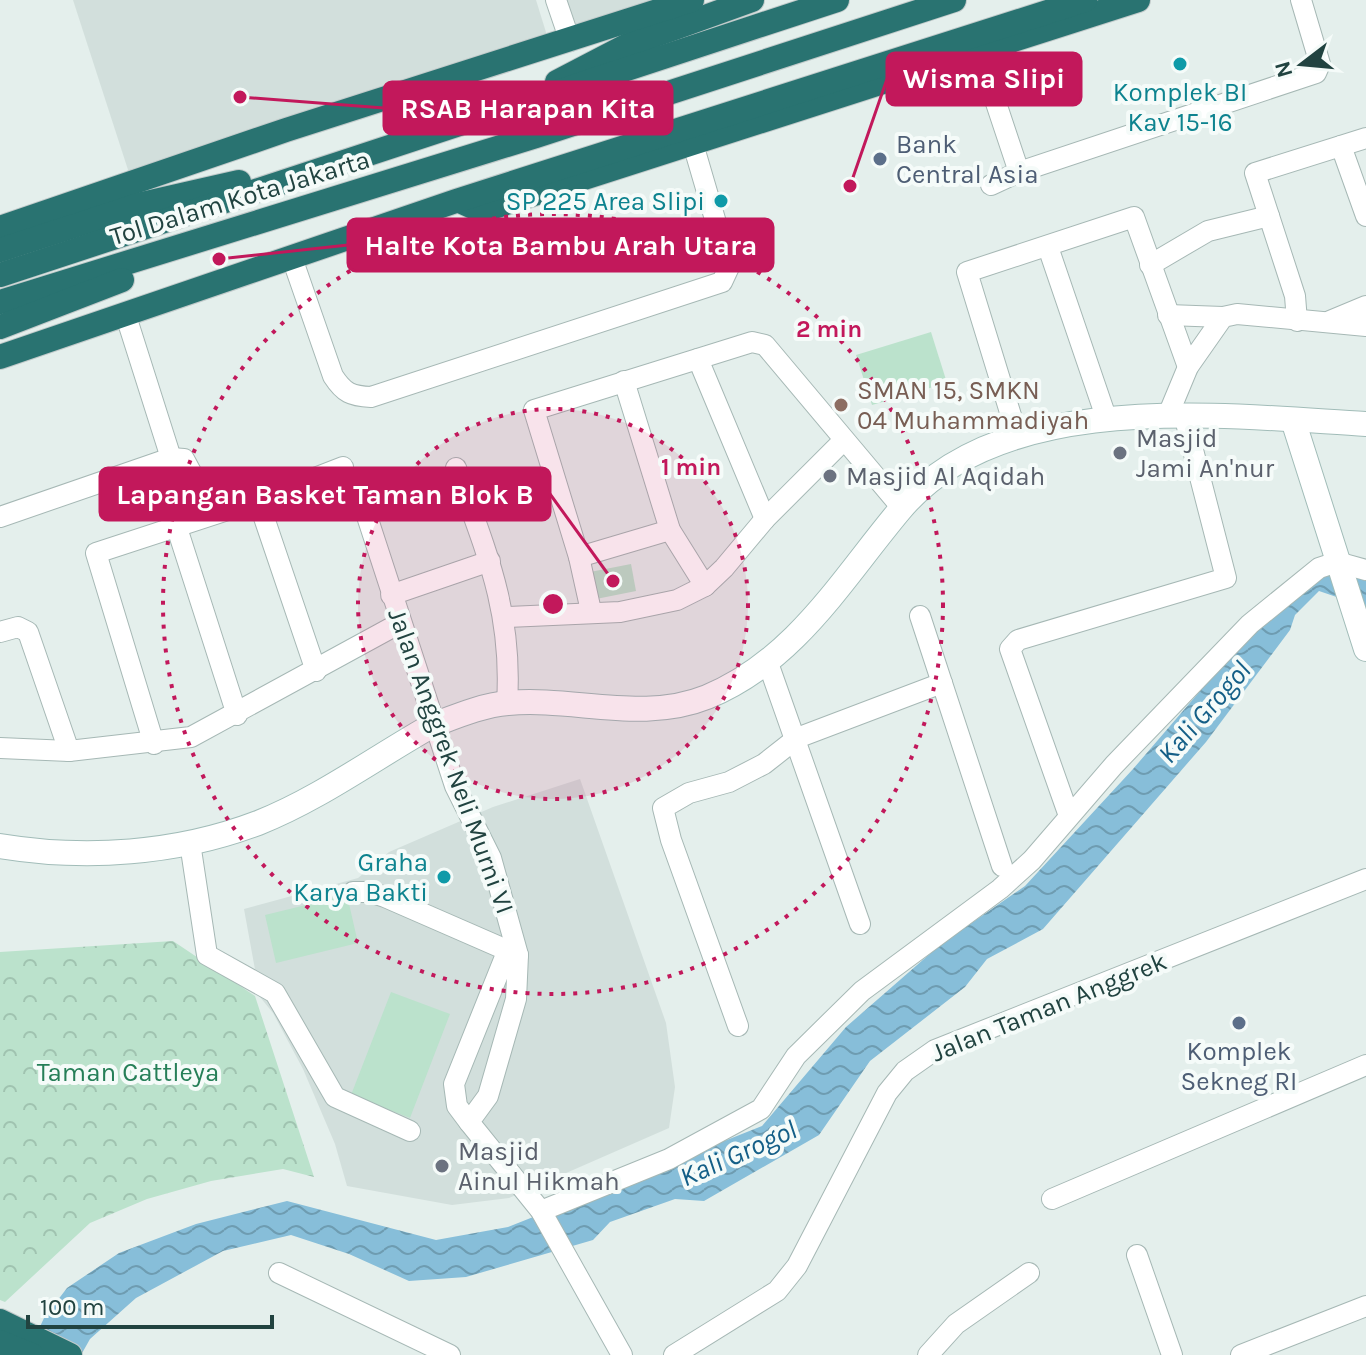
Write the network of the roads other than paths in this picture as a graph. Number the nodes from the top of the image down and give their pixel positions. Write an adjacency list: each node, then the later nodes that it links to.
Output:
1 (556, 0): 9 (street)
2 (692, 0): 9 (highway)
3 (752, 0): 13 (highway)
4 (837, 0): 13 (highway, Tol Dalam Kota Jakarta)
5 (954, 0): 23 (highway, Tol Dalam Kota Jakarta)
6 (1085, 0): 11 (highway)
7 (1138, 0): 10 (highway)
8 (1301, 0): 17 (street)
9 (570, 41): 24 (highway)
10 (979, 52): 12 (highway); 17 (street)
11 (825, 88): 12 (highway); 12 (highway); 15 (highway); 20 (highway)
12 (859, 92)
13 (525, 103): 18 (highway, Tol Dalam Kota Jakarta)
14 (1366, 138): 16 (street)
15 (693, 144): 20 (highway); 27 (street)
16 (1341, 146): 21 (street); 22 (street)
17 (1019, 172): 19 (street)
18 (266, 185): 26 (highway); 29 (highway, Tol Dalam Kota Jakarta)
19 (991, 185)
20 (456, 201): 27 (highway)
21 (1269, 216): 28 (street); 35 (street)
22 (1366, 216)
23 (253, 224): 30 (highway, Tol Dalam Kota Jakarta); 38 (highway)
24 (0, 228)
25 (1048, 247): 28 (street); 44 (street); 47 (street)
26 (0, 250)
27 (292, 258): 32 (highway)
28 (1150, 265): 33 (street)
29 (0, 275)
30 (0, 302)
31 (1366, 306): 36 (street)
32 (125, 313): 39 (highway); 49 (street)
33 (1168, 315): 34 (street); 41 (street)
34 (1223, 317): 35 (street); 41 (street)
35 (1297, 321): 36 (street)
36 (1326, 323): 37 (street)
37 (1366, 326)
38 (0, 327)
39 (0, 357)
40 (698, 359): 42 (street); 48 (street); 57 (street)
41 (1188, 367): 43 (street)
42 (624, 381): 59 (street); 60 (street)
43 (1176, 415): 44 (street); 45 (street); 82 (street)
44 (1107, 420): 47 (street)
45 (1293, 420): 46 (street); 62 (street)
46 (1366, 424)
47 (1017, 435): 55 (street)
48 (843, 441): 55 (street); 57 (street)
49 (171, 458): 52 (street); 56 (street)
50 (343, 467): 54 (street)
51 (456, 468): 61 (street)
52 (199, 487)
53 (361, 498): 65 (street, Jalan Anggrek Neli Murni VI)
54 (258, 500): 58 (street); 73 (street)
55 (902, 508): 72 (street)
56 (0, 517)
57 (765, 519): 64 (street)
58 (177, 528): 76 (street); 79 (street)
59 (670, 530): 60 (street); 64 (street)
60 (579, 557): 66 (street)
61 (490, 561): 65 (street); 68 (street)
62 (1338, 566): 63 (street); 71 (street); 82 (street)
63 (1366, 570)
64 (705, 586): 66 (street)
65 (391, 595): 69 (street, Jalan Anggrek Neli Murni VI)
66 (591, 611): 68 (street)
67 (920, 616): 74 (street)
68 (506, 617): 75 (street)
69 (400, 623): 73 (street); 77 (street, Jalan Anggrek Neli Murni VI)
70 (0, 632): 81 (street)
71 (1366, 649)
72 (768, 663): 75 (street); 78 (street)
73 (316, 671): 76 (street)
74 (942, 683): 78 (street); 85 (street)
75 (507, 703): 77 (street)
76 (237, 715): 79 (street)
77 (433, 725): 83 (street); 89 (street, Jalan Anggrek Neli Murni VI)
78 (797, 738): 88 (street); 90 (street)
79 (154, 744): 81 (street)
80 (0, 748): 81 (street)
81 (69, 751)
82 (1069, 816): 95 (street)
83 (190, 843): 84 (street); 93 (street)
84 (0, 846)
85 (1002, 866)
86 (1366, 879): 106 (street, Jalan Taman Anggrek)
87 (353, 892): 89 (street)
88 (860, 924)
89 (512, 954): 92 (street, Jalan Anggrek Neli Murni VI); 92 (street)
90 (738, 1026)
91 (1366, 1065): 94 (street)
92 (469, 1122): 95 (street)
93 (410, 1131)
94 (1052, 1199)
95 (541, 1211): 105 (street)
96 (1137, 1255): 108 (street)
97 (279, 1273): 104 (street)
98 (1029, 1273): 107 (street)
99 (1366, 1306): 101 (street)
100 (7, 1335): 102 (highway); 103 (highway)
101 (1285, 1335): 109 (street); 110 (street)
102 (32, 1355)
103 (70, 1355)
104 (450, 1355)
105 (622, 1355)
106 (674, 1355)
107 (928, 1355)
108 (1172, 1355)
109 (1241, 1355)
110 (1292, 1355)

